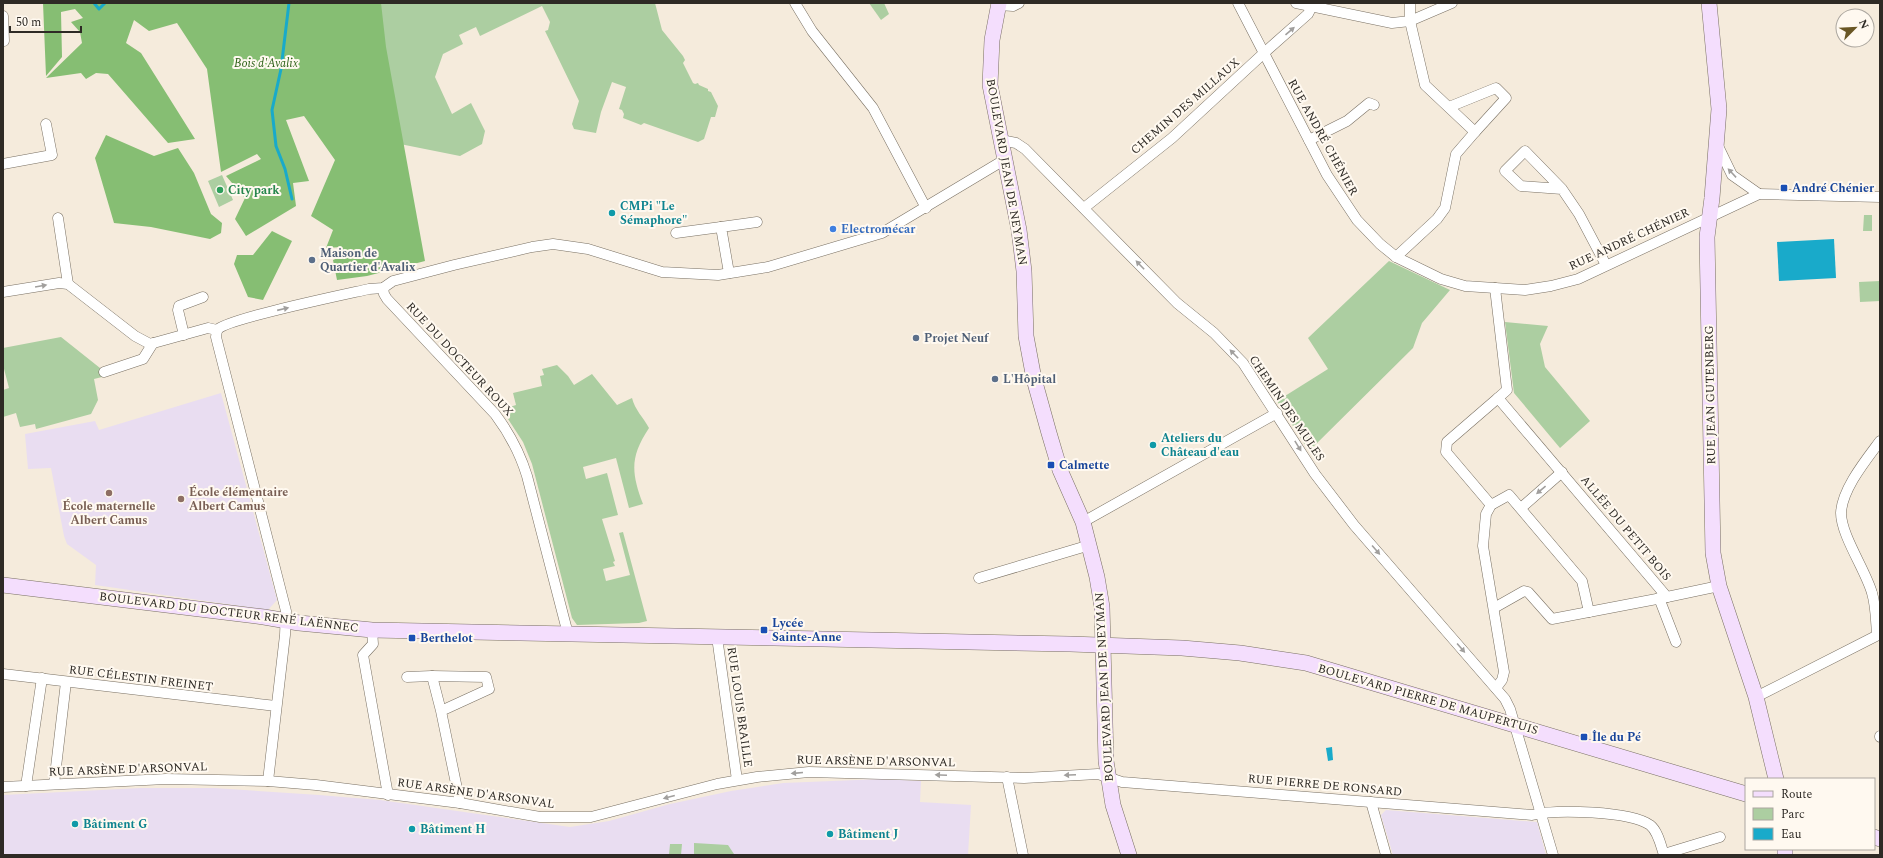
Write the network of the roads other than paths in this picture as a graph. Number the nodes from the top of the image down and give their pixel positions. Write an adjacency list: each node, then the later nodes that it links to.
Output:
1 (795, 3): 26 (street)
2 (1019, 3): 7 (street)
3 (1296, 3): 9 (street)
4 (1410, 3): 11 (street)
5 (1452, 3): 11 (street)
6 (1709, 3): 20 (street, RUE JEAN GUTENBERG)
7 (999, 4): 18 (street, BOULEVARD JEAN DE NEYMAN)
8 (1240, 5): 13 (street, RUE ANDRÉ CHÉNIER)
9 (1312, 6): 11 (street); 13 (street, CHEMIN DES MILLAUX, one-way to 9)
10 (3, 16): 12 (street)
11 (1410, 21): 15 (street)
12 (4, 41)
13 (1264, 53): 19 (street, RUE ANDRÉ CHÉNIER); 27 (street, CHEMIN DES MILLAUX)
14 (1374, 106): 19 (street)
15 (1449, 107): 17 (street); 17 (street)
16 (46, 124): 22 (street)
17 (1475, 132): 33 (street)
18 (1001, 140): 21 (street, BOULEVARD JEAN DE NEYMAN); 27 (street, CHEMIN DES MULES)
19 (1309, 140): 33 (street, RUE ANDRÉ CHÉNIER)
20 (1716, 143): 24 (street, one-way to 20); 28 (street, RUE JEAN GUTENBERG)
21 (1006, 161): 26 (street); 51 (street, BOULEVARD JEAN DE NEYMAN)
22 (3, 164)
23 (1562, 189): 23 (street); 34 (street)
24 (1760, 194): 25 (street, RUE ANDRÉ CHÉNIER); 28 (street, RUE ANDRÉ CHÉNIER)
25 (1880, 198)
26 (926, 208): 35 (street)
27 (1084, 208): 46 (street, CHEMIN DES MULES, one-way to 27)
28 (1709, 217): 34 (street, RUE ANDRÉ CHÉNIER); 55 (street, RUE JEAN GUTENBERG)
29 (58, 218): 36 (street)
30 (757, 222): 31 (street)
31 (721, 227): 32 (street); 35 (street)
32 (676, 233)
33 (1396, 257): 38 (street, RUE ANDRÉ CHÉNIER)
34 (1606, 265): 38 (street, RUE ANDRÉ CHÉNIER)
35 (729, 273): 37 (street)
36 (68, 284): 39 (street, one-way to 36); 43 (street)
37 (383, 288): 41 (street, one-way to 37); 61 (street, RUE DU DOCTEUR ROUX)
38 (1494, 288): 45 (street)
39 (3, 292)
40 (203, 297): 42 (street)
41 (217, 330): 42 (street); 59 (street)
42 (184, 335): 43 (street)
43 (153, 344): 44 (street)
44 (104, 372)
45 (1498, 398): 48 (street, ALLÉE DU PETIT BOIS); 49 (street)
46 (1277, 413): 51 (street); 71 (street, CHEMIN DES MULES, one-way to 71)
47 (1880, 441): 62 (street)
48 (1562, 472): 50 (street, one-way to 50); 56 (street, ALLÉE DU PETIT BOIS)
49 (1491, 505): 50 (street); 57 (street)
50 (1521, 508): 58 (street)
51 (1083, 522): 52 (street, BOULEVARD JEAN DE NEYMAN)
52 (1090, 545): 53 (street); 65 (street, BOULEVARD JEAN DE NEYMAN)
53 (979, 578)
54 (3, 585): 59 (street, BOULEVARD DU DOCTEUR RENÉ LAËNNEC)
55 (1719, 586): 56 (street, ALLÉE DU PETIT BOIS); 72 (street, RUE JEAN GUTENBERG)
56 (1663, 598): 58 (street); 64 (street)
57 (1494, 608): 58 (street); 71 (street)
58 (1589, 612)
59 (286, 621): 60 (street, BOULEVARD DU DOCTEUR RENÉ LAËNNEC); 73 (street)
60 (372, 630): 61 (street, BOULEVARD DU DOCTEUR RENÉ LAËNNEC); 85 (street)
61 (568, 634): 63 (street, BOULEVARD DU DOCTEUR RENÉ LAËNNEC)
62 (1879, 635): 72 (street)
63 (718, 638): 65 (street, BOULEVARD DU DOCTEUR RENÉ LAËNNEC); 79 (street, RUE LOUIS BRAILLE)
64 (1676, 642)
65 (1102, 645): 75 (street, BOULEVARD PIERRE DE MAUPERTUIS); 77 (street, BOULEVARD JEAN DE NEYMAN)
66 (3, 674): 69 (street, RUE CÉLESTIN FREINET)
67 (432, 676): 68 (street); 74 (street); 74 (street)
68 (407, 677)
69 (42, 678): 70 (street, RUE CÉLESTIN FREINET); 82 (street)
70 (66, 682): 73 (street, RUE CÉLESTIN FREINET); 81 (street)
71 (1496, 688): 75 (street, CHEMIN DES MULES)
72 (1756, 697): 78 (street, RUE JEAN GUTENBERG)
73 (276, 706): 80 (street)
74 (441, 711): 87 (street)
75 (1515, 725): 84 (street, BOULEVARD PIERRE DE MAUPERTUIS); 88 (street, CHEMIN DES MULES)
76 (1007, 777): 77 (street, RUE ARSÈNE D'ARSONVAL, one-way to 76); 79 (street, RUE ARSÈNE D'ARSONVAL, one-way to 79); 91 (street)
77 (1108, 778): 86 (street, RUE PIERRE DE RONSARD); 92 (street, BOULEVARD JEAN DE NEYMAN)
78 (1776, 778)
79 (737, 780): 87 (street, RUE ARSÈNE D'ARSONVAL, one-way to 87)
80 (268, 781): 81 (street, RUE ARSÈNE D'ARSONVAL); 85 (street, RUE ARSÈNE D'ARSONVAL)
81 (54, 784): 82 (street, RUE ARSÈNE D'ARSONVAL)
82 (26, 786): 83 (street, RUE ARSÈNE D'ARSONVAL)
83 (3, 787)
84 (1745, 794)
85 (388, 795): 87 (street, RUE ARSÈNE D'ARSONVAL)
86 (1371, 802): 88 (street, RUE PIERRE DE RONSARD); 93 (street)
87 (460, 803)
88 (1541, 813): 90 (street, RUE PIERRE DE RONSARD); 94 (street, CHEMIN DES MULES)
89 (1720, 837): 90 (street)
90 (1664, 854)
91 (1023, 855)
92 (1129, 855)
93 (1386, 855)
94 (1553, 855)

